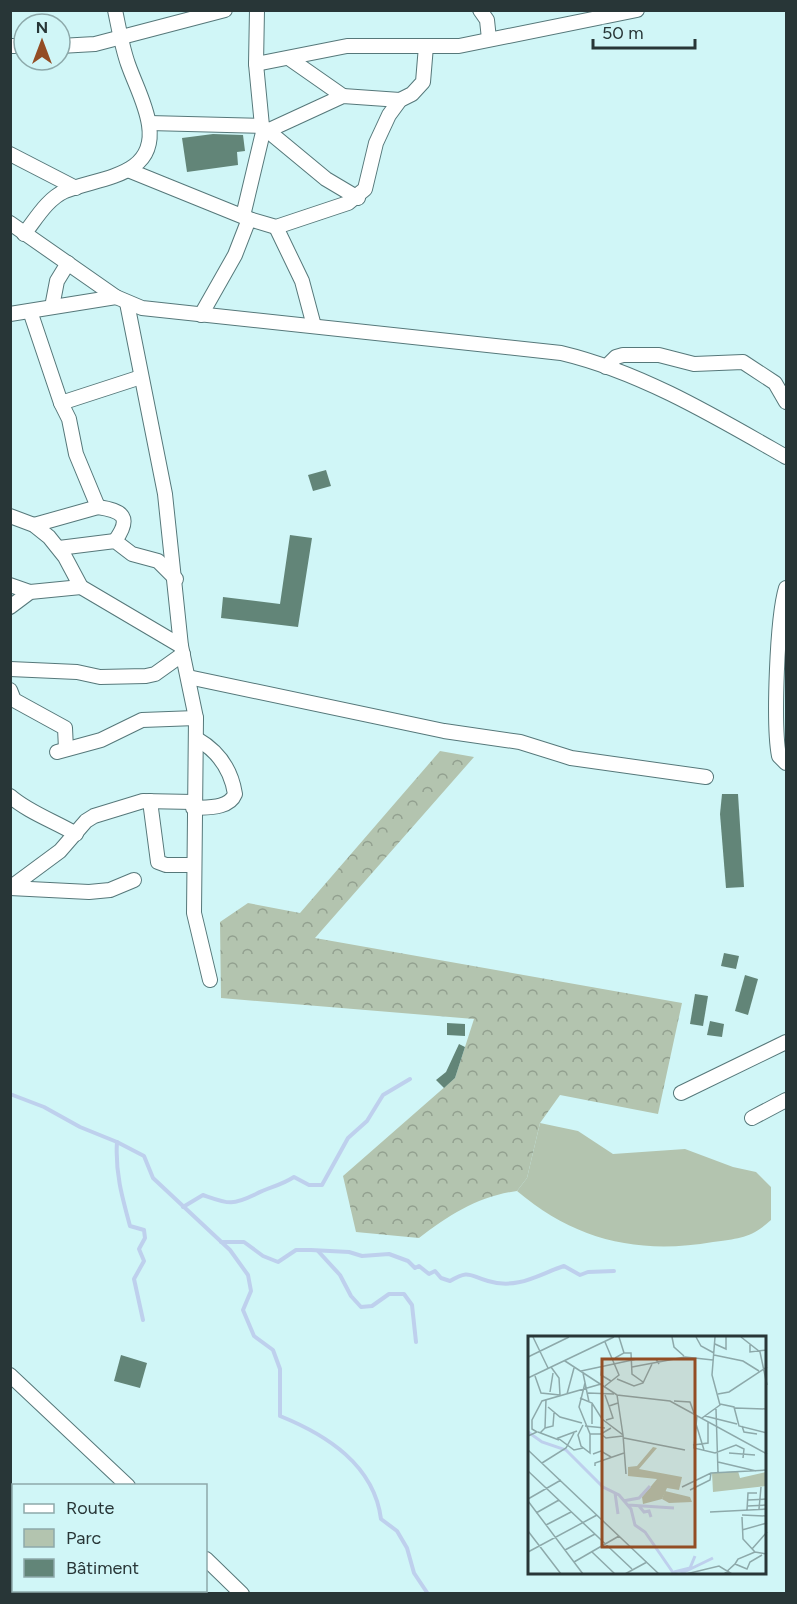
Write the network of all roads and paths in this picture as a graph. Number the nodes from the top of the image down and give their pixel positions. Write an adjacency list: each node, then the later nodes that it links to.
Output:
1 (115, 10): 6 (street)
2 (225, 10): 6 (street)
3 (257, 10): 11 (street)
4 (480, 10): 7 (street)
5 (637, 10): 7 (street)
6 (121, 38): 8 (street); 14 (street)
7 (489, 39): 9 (street)
8 (72, 45)
9 (426, 46): 10 (street); 13 (street)
10 (290, 59): 11 (street); 12 (street)
11 (256, 64): 15 (street)
12 (343, 96): 13 (street); 15 (street)
13 (400, 100): 19 (street)
14 (149, 123): 15 (street); 17 (street)
15 (264, 128): 19 (street); 20 (street)
16 (10, 154): 18 (street)
17 (128, 170): 18 (street); 20 (street)
18 (76, 188): 23 (street)
19 (358, 198): 22 (street)
20 (246, 218): 22 (street); 29 (street)
21 (10, 223): 23 (street)
22 (276, 227): 30 (street)
23 (24, 234): 24 (street)
24 (68, 264): 25 (street); 26 (street)
25 (121, 300): 26 (street); 29 (street); 32 (street)
26 (52, 307): 27 (street)
27 (30, 311): 28 (street); 34 (street)
28 (10, 314)
29 (201, 315): 30 (street)
30 (314, 326): 31 (street)
31 (606, 367): 33 (street); 35 (street)
32 (141, 377): 34 (street); 41 (street)
33 (786, 402)
34 (61, 404): 36 (street)
35 (786, 457)
36 (98, 507): 38 (street); 39 (street)
37 (10, 516): 38 (street)
38 (34, 525): 40 (street)
39 (115, 541): 40 (street); 41 (street)
40 (59, 548): 43 (street)
41 (176, 579): 47 (street)
42 (10, 585): 45 (street)
43 (81, 587): 45 (street); 47 (street)
44 (786, 588): 52 (street)
45 (30, 592): 46 (street)
46 (10, 608)
47 (182, 650): 48 (street); 49 (street)
48 (10, 669)
49 (188, 677): 51 (street); 55 (street)
50 (10, 690): 51 (street)
51 (196, 718): 53 (street)
52 (782, 732): 54 (street)
53 (197, 739): 58 (street); 58 (street)
54 (786, 763)
55 (706, 777)
56 (10, 796): 59 (street)
57 (150, 801): 58 (street); 59 (street); 60 (street)
58 (193, 805): 60 (street)
59 (76, 834): 62 (street)
60 (193, 865): 63 (street)
61 (134, 880): 62 (street)
62 (10, 888)
63 (210, 980)
64 (786, 1042): 65 (street)
65 (681, 1093)
66 (786, 1100): 67 (street)
67 (752, 1118)
68 (10, 1375): 69 (street)
69 (127, 1484)
70 (207, 1560): 71 (street)
71 (242, 1593)

